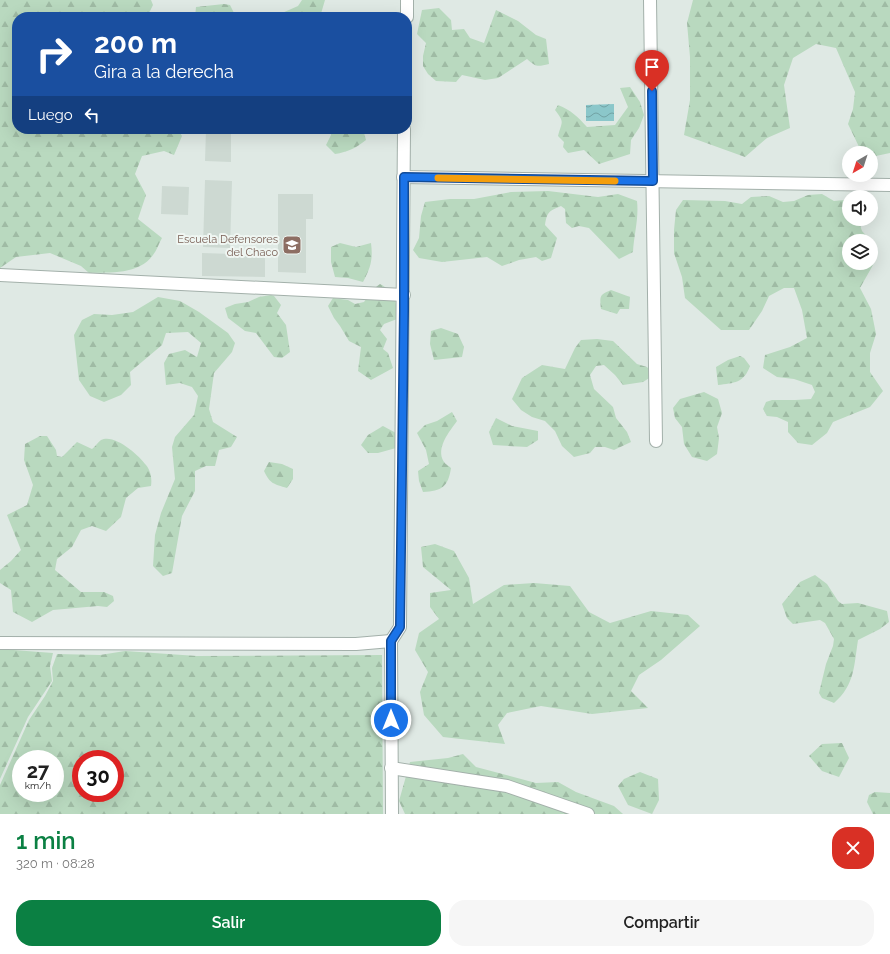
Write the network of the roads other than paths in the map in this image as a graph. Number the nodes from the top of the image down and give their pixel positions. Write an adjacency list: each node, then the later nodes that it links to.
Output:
1 (407, 0): 3 (street)
2 (650, 0): 6 (street)
3 (406, 12)
4 (404, 134): 5 (street)
5 (404, 177): 6 (street); 9 (street)
6 (653, 181): 7 (street); 10 (street)
7 (890, 185)
8 (0, 275): 9 (street)
9 (404, 295): 11 (street)
10 (656, 441)
11 (391, 641): 12 (street); 13 (street)
12 (0, 643)
13 (391, 768): 14 (street); 15 (street)
14 (392, 814)
15 (588, 814)

